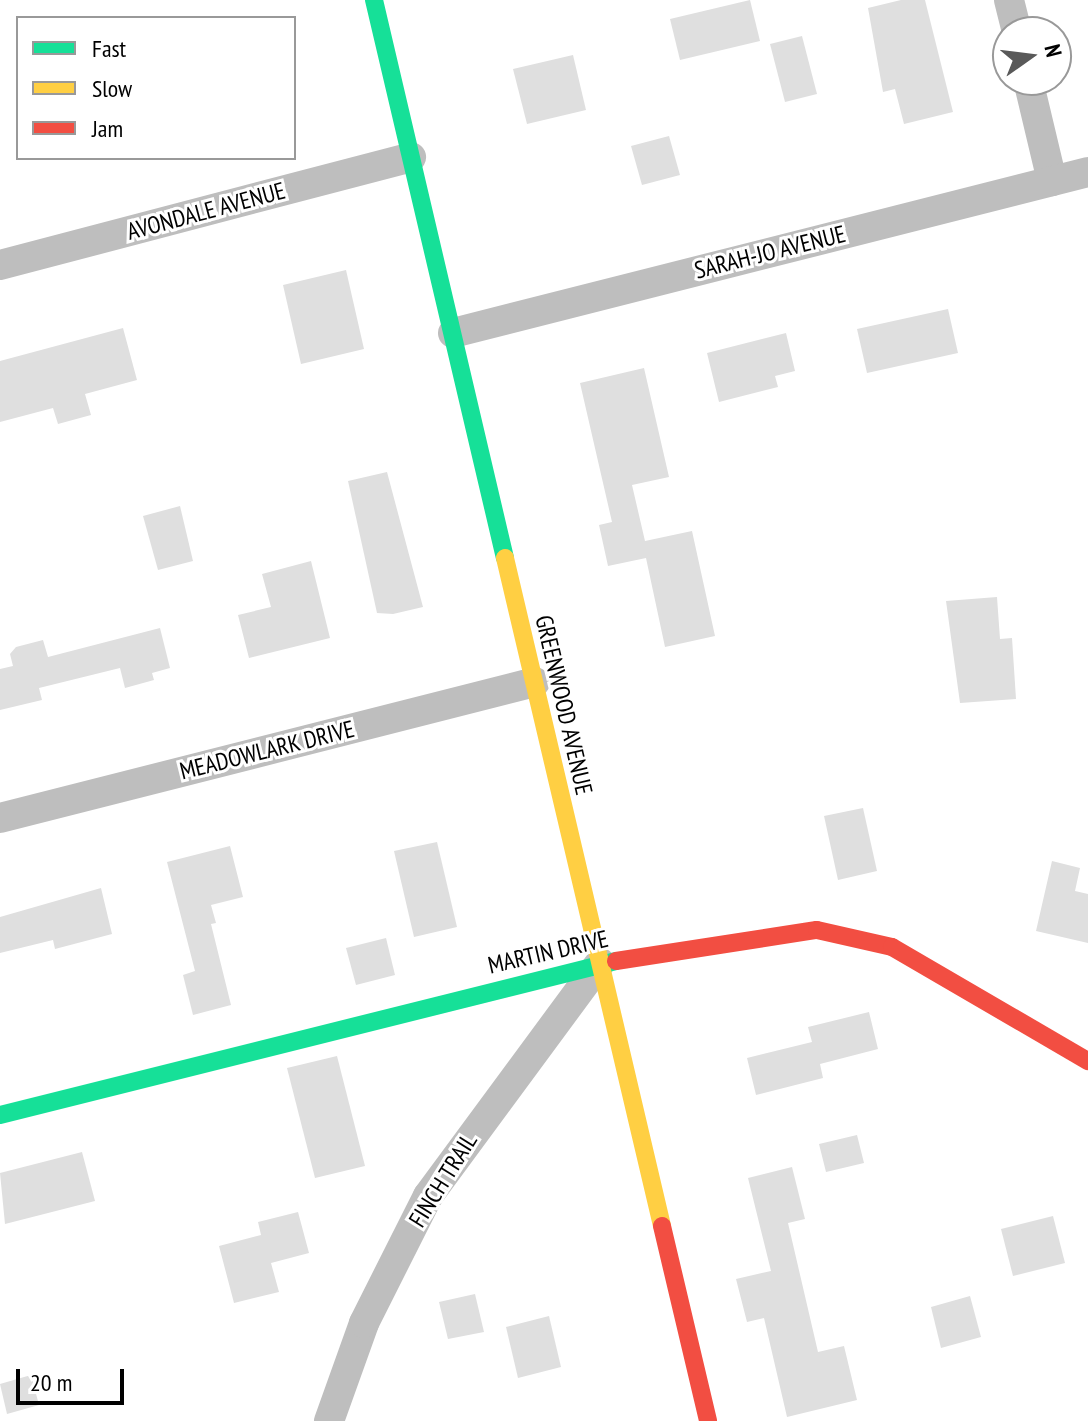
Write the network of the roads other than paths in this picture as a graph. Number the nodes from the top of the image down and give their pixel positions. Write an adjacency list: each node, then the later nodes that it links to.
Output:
1 (374, 0): 3 (street, GREENWOOD AVENUE)
2 (1032, 96): 5 (street)
3 (411, 157): 6 (street, AVONDALE AVENUE); 7 (street, GREENWOOD AVENUE)
4 (1088, 172): 5 (street, SARAH-JO AVENUE)
5 (1052, 181): 7 (street, SARAH-JO AVENUE)
6 (0, 265)
7 (453, 333): 8 (street, GREENWOOD AVENUE)
8 (535, 682): 9 (street, MEADOWLARK DRIVE); 10 (street, GREENWOOD AVENUE)
9 (0, 818)
10 (600, 963): 11 (street, MARTIN DRIVE); 12 (street, MARTIN DRIVE); 13 (street, FINCH TRAIL); 14 (street, GREENWOOD AVENUE)
11 (1088, 1061)
12 (0, 1115)
13 (329, 1421)
14 (708, 1421)

